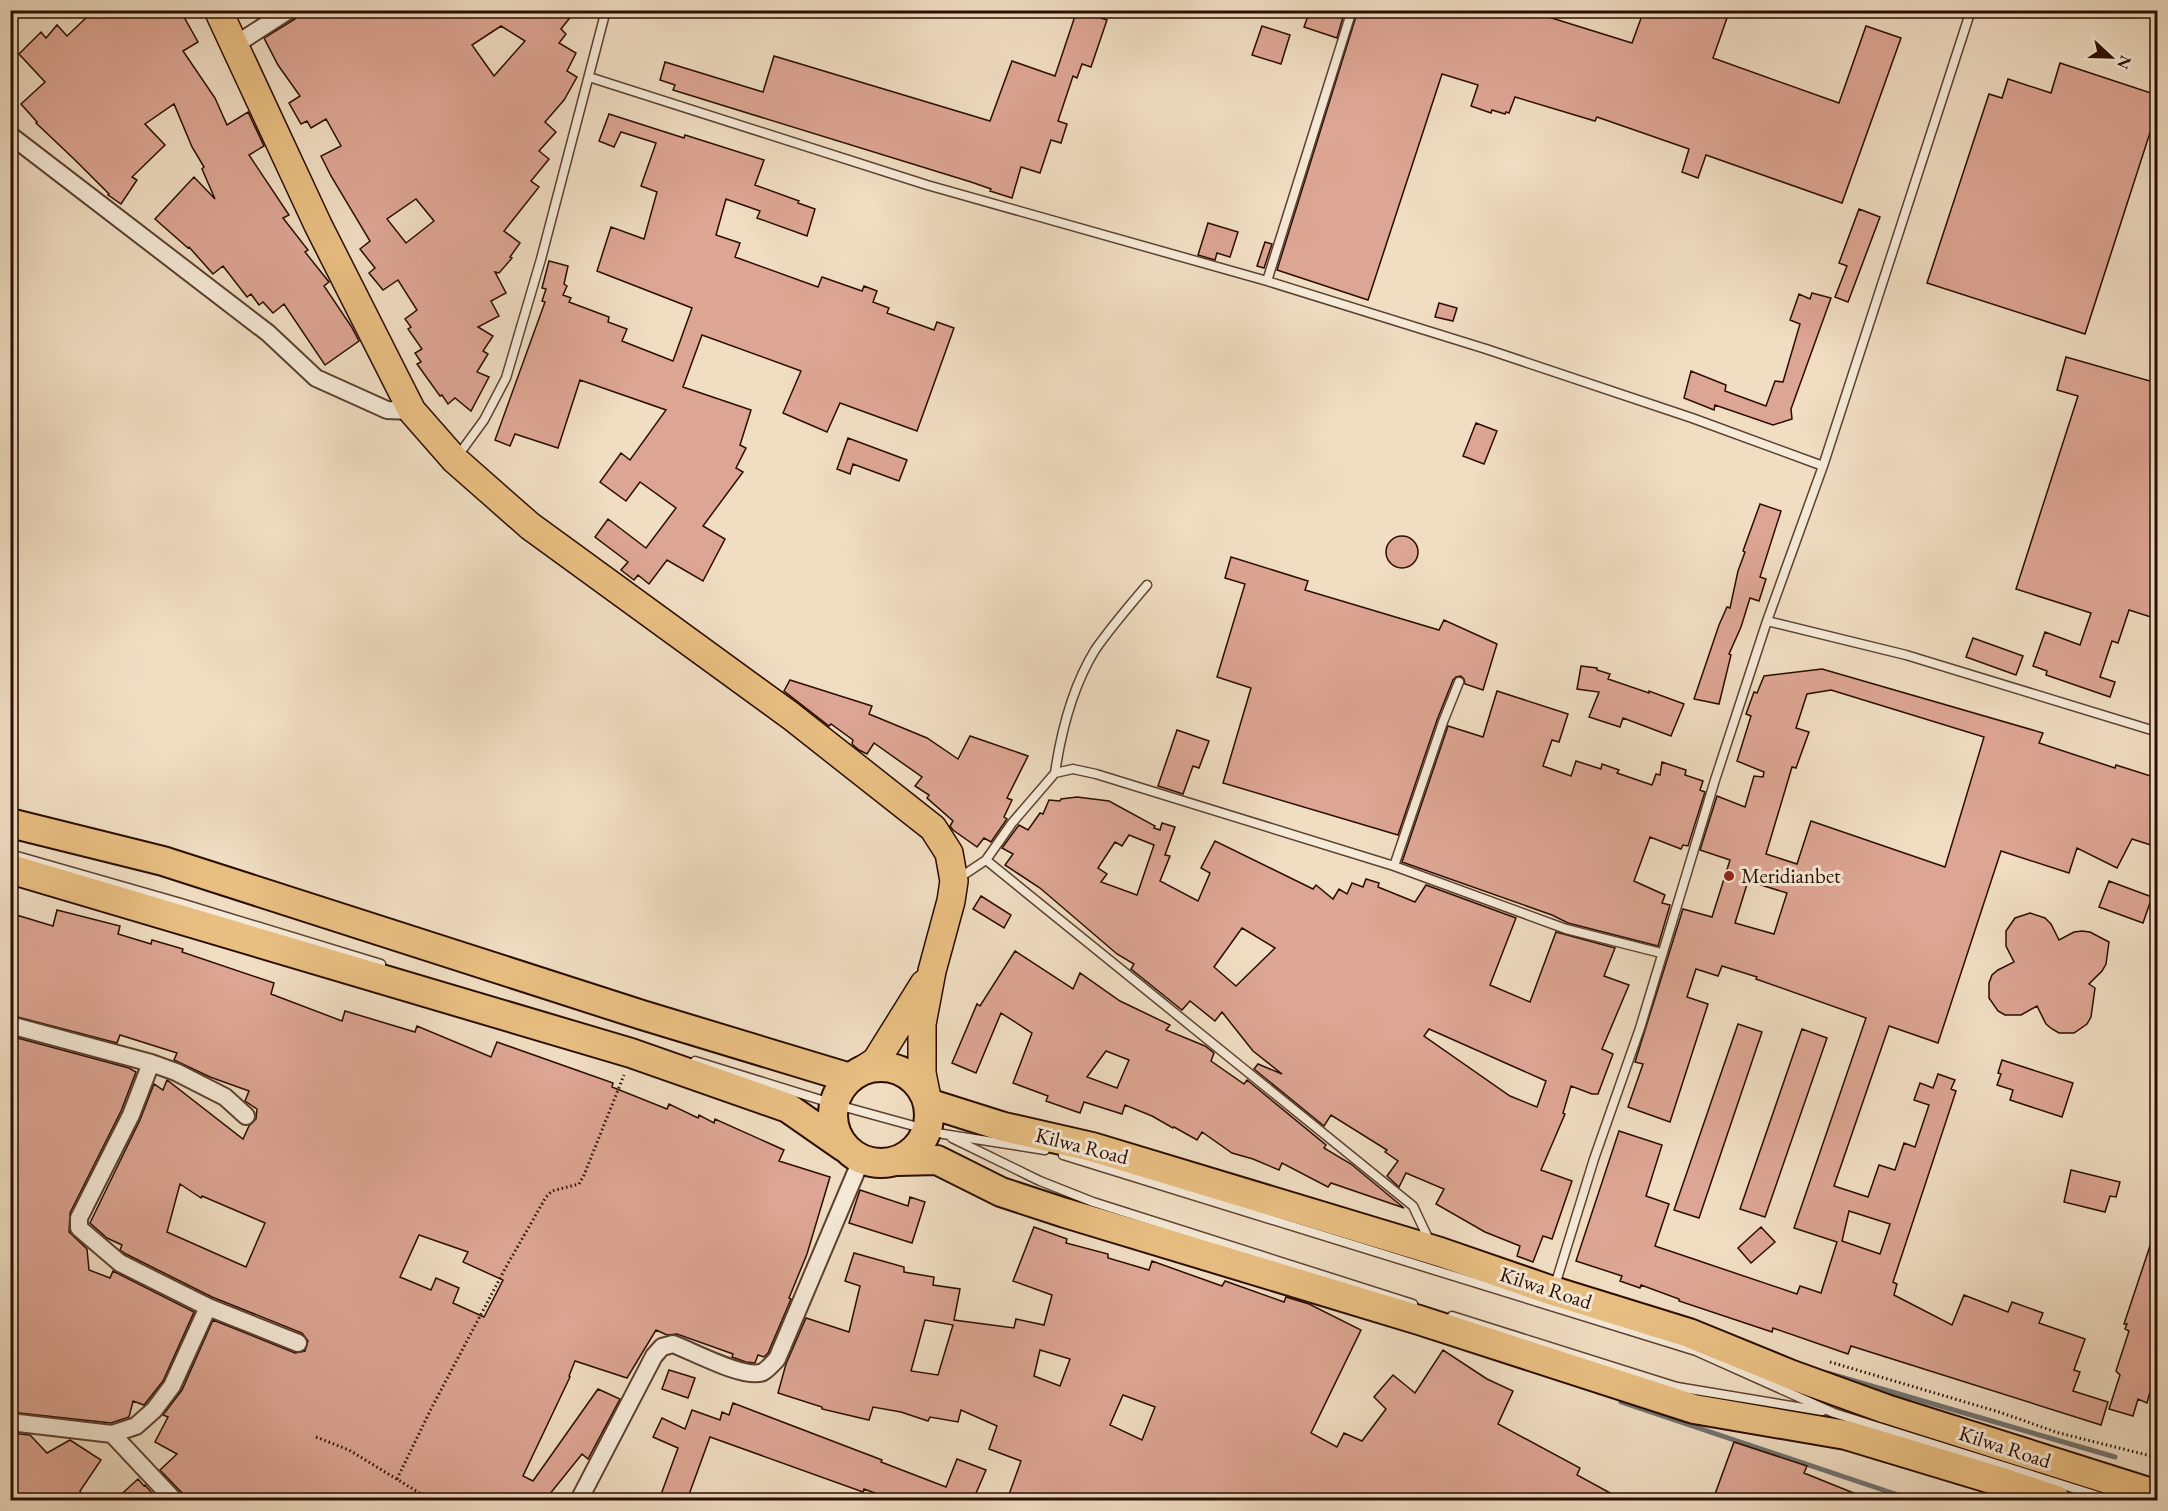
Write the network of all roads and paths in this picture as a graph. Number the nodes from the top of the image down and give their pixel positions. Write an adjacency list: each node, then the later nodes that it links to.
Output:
1 (218, 10): 6 (main road)
2 (289, 10): 6 (street)
3 (606, 10): 7 (lane)
4 (1352, 10): 9 (lane)
5 (1971, 10): 12 (lane)
6 (235, 45): 10 (main road)
7 (589, 77): 9 (lane); 11 (lane)
8 (10, 135): 10 (street)
9 (1268, 281): 12 (lane)
10 (412, 411): 11 (main road)
11 (455, 460): 23 (main road)
12 (1823, 466): 14 (lane)
13 (1147, 585): 17 (lane)
14 (1767, 621): 16 (lane); 24 (lane)
15 (1459, 682): 21 (lane)
16 (2157, 732)
17 (1055, 773): 20 (lane); 21 (lane)
18 (10, 823): 31 (highway)
19 (10, 854): 25 (lane)
20 (986, 860): 23 (lane); 38 (lane)
21 (1394, 866): 24 (lane)
22 (10, 869): 28 (highway)
23 (954, 881): 26 (main road)
24 (1661, 953): 39 (lane)
25 (388, 966)
26 (932, 971): 31 (main road); 34 (main road)
27 (10, 1025): 30 (street)
28 (631, 1053): 35 (highway); 48 (path)
29 (685, 1058): 32 (lane)
30 (151, 1063): 33 (street); 41 (street)
31 (850, 1078): 32 (highway); 34 (highway)
32 (834, 1104): 34 (lane); 35 (highway)
33 (246, 1116)
34 (933, 1122): 36 (highway); 38 (highway, Kilwa Road); 40 (lane); 44 (lane)
35 (844, 1146): 37 (highway)
36 (898, 1161): 37 (highway, Kilwa Road); 53 (highway, Kilwa Road)
37 (869, 1162): 52 (street)
38 (1440, 1252): 39 (highway, Kilwa Road)
39 (1550, 1290): 49 (highway, Kilwa Road)
40 (1419, 1305)
41 (208, 1307): 43 (street); 46 (street)
42 (1441, 1312): 44 (lane)
43 (298, 1342)
44 (1834, 1413): 54 (lane)
45 (10, 1422): 46 (street)
46 (112, 1434): 50 (street)
47 (316, 1437): 48 (path)
48 (397, 1479): 51 (path)
49 (2155, 1485)
50 (174, 1500)
51 (431, 1500)
52 (579, 1500)
53 (2056, 1500)
54 (2111, 1500)

